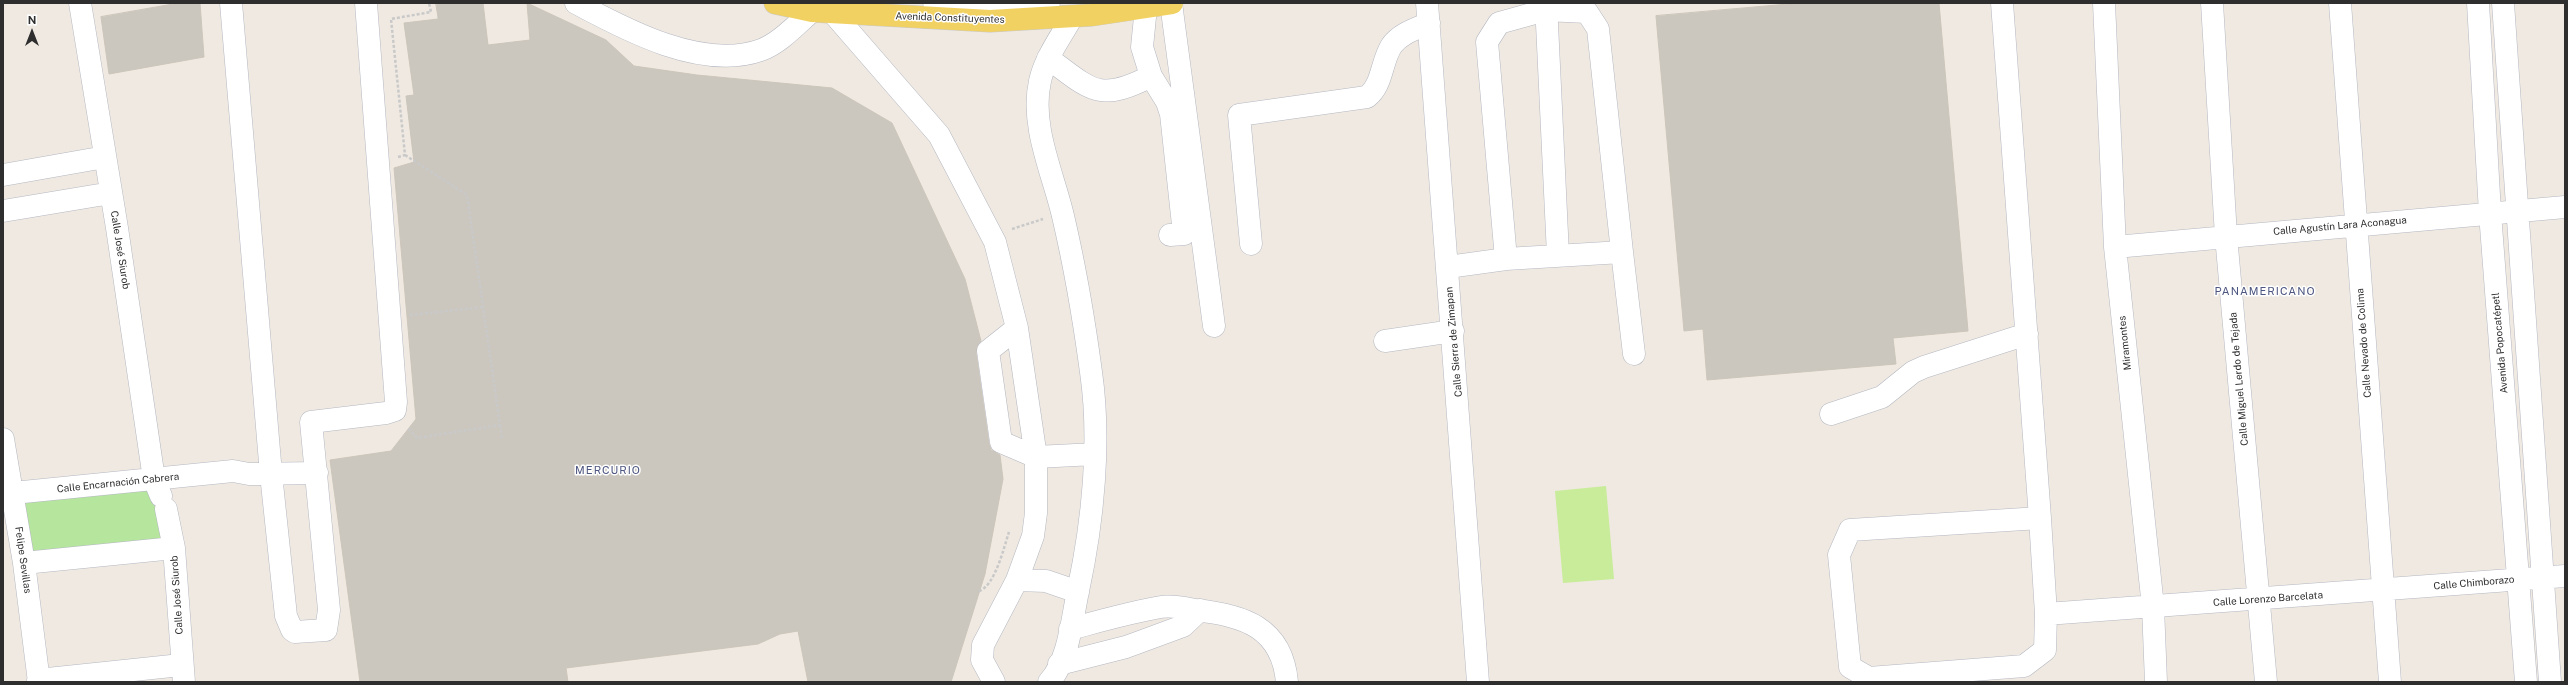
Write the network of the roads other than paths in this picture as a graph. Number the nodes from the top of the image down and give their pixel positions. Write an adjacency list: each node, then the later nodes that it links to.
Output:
1 (80, 3): 22 (street, Calle José Siurob)
2 (231, 3): 48 (street)
3 (366, 3): 49 (street)
4 (576, 3): 17 (street)
5 (775, 3): 17 (main road, Avenida Constituyentes)
6 (934, 3): 7 (street)
7 (1049, 3)
8 (1172, 3): 16 (main road, Avenida Constituyentes); 38 (street)
9 (2002, 3): 41 (street)
10 (2104, 3): 33 (street, Miramontes)
11 (2212, 3): 31 (street, Calle Miguel Lerdo de Tejada)
12 (2340, 3): 29 (street, Calle Nevado de Colima)
13 (2478, 3): 28 (street, Avenida Popocatépetl)
14 (2503, 3): 27 (street)
15 (1546, 6): 34 (street); 35 (street); 36 (street)
16 (1146, 7): 19 (main road, Avenida Constituyentes); 21 (street)
17 (823, 12): 19 (main road, Avenida Constituyentes); 39 (street)
18 (1428, 13): 32 (street); 37 (street, Calle Sierra de Zimapan)
19 (1072, 16): 20 (street)
20 (1048, 58): 21 (street); 46 (street)
21 (1151, 76): 30 (street)
22 (105, 157): 23 (street); 24 (street, Calle José Siurob)
23 (3, 175)
24 (111, 193): 26 (street); 51 (street, Calle José Siurob)
25 (2565, 207): 27 (street, Calle Agustín Lara Aconagua)
26 (3, 211)
27 (2517, 211): 28 (street, Calle Agustín Lara Aconagua); 56 (street)
28 (2490, 213): 29 (street, Calle Agustín Lara Aconagua); 57 (street, Avenida Popocatépetl)
29 (2355, 226): 31 (street, Calle Agustín Lara Aconagua); 59 (street, Calle Nevado de Colima)
30 (1170, 235)
31 (2226, 236): 33 (street, Calle Agustín Lara Aconagua); 61 (street, Calle Miguel Lerdo de Tejada)
32 (1251, 244)
33 (2115, 247): 62 (street, Miramontes)
34 (1622, 252): 35 (street); 43 (street)
35 (1558, 256): 36 (street)
36 (1506, 259): 37 (street)
37 (1448, 267): 40 (street, Calle Sierra de Zimapan)
38 (1214, 326)
39 (1017, 328): 47 (street); 47 (street)
40 (1453, 331): 42 (street); 71 (street, Calle Sierra de Zimapan)
41 (2027, 334): 44 (street); 52 (street)
42 (1385, 341)
43 (1634, 354)
44 (1831, 414)
45 (3, 439): 50 (street, Felipe Sevillas)
46 (1095, 454): 47 (street); 60 (street)
47 (1036, 456): 58 (street)
48 (270, 467): 49 (street); 49 (street); 51 (street, Calle Encarnación Cabrera)
49 (316, 467)
50 (8, 493): 51 (street, Calle Encarnación Cabrera); 54 (street, Felipe Sevillas)
51 (161, 495): 53 (street, Calle José Siurob)
52 (2040, 518): 64 (street); 64 (street)
53 (174, 548): 54 (street); 66 (street, Calle José Siurob)
54 (24, 563): 68 (street, Felipe Sevillas)
55 (2565, 576): 56 (street, Calle Chimborazo)
56 (2542, 578): 57 (street, Calle Chimborazo); 76 (street)
57 (2519, 579): 59 (street, Calle Chimborazo); 75 (street, Avenida Popocatépetl)
58 (1017, 580): 60 (street); 69 (street)
59 (2384, 591): 61 (street, Calle Lorenzo Barcelata); 74 (street, Calle Nevado de Colima)
60 (1078, 592): 65 (street)
61 (2258, 600): 62 (street, Calle Lorenzo Barcelata); 73 (street, Calle Miguel Lerdo de Tejada)
62 (2153, 607): 64 (street, Calle Lorenzo Barcelata); 72 (street, Miramontes)
63 (1200, 610): 65 (street); 67 (street); 70 (street)
64 (2046, 614)
65 (1070, 629): 67 (street)
66 (183, 673): 68 (street)
67 (1054, 673)
68 (39, 681)
69 (994, 682)
70 (1287, 682)
71 (1478, 682)
72 (2156, 682)
73 (2266, 682)
74 (2390, 682)
75 (2526, 682)
76 (2550, 682)

